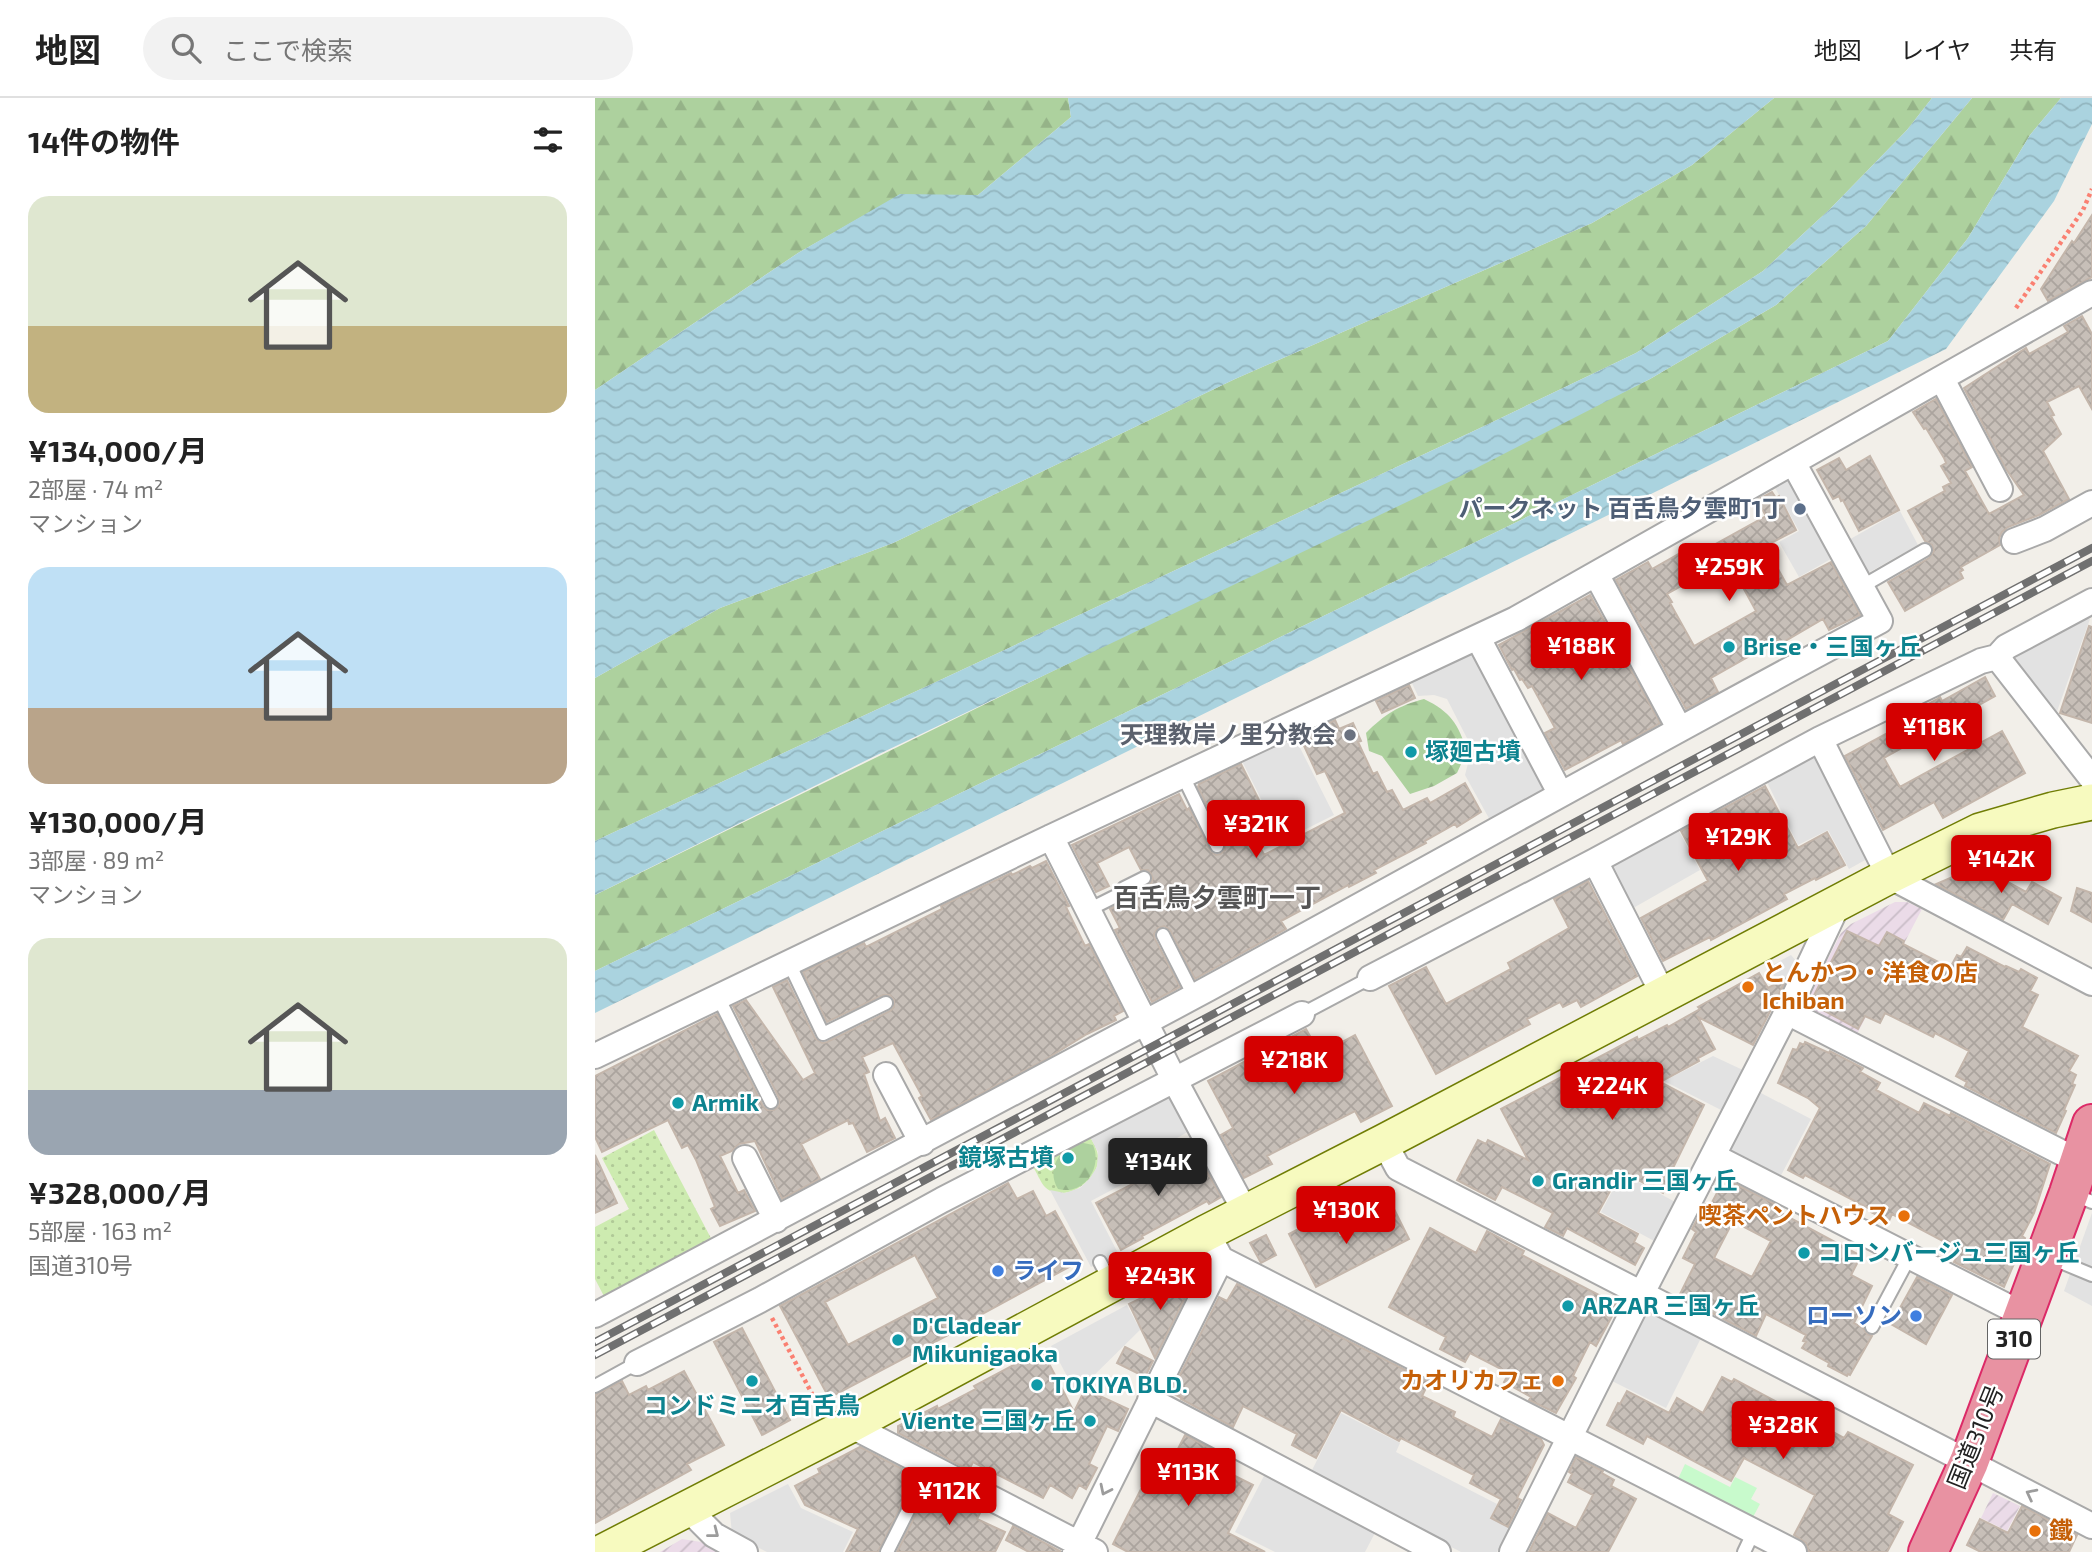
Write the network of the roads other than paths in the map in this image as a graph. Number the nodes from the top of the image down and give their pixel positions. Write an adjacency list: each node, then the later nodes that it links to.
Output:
1 (2092, 293): 2 (street)
2 (1942, 379): 3 (street); 4 (street)
3 (1794, 464): 8 (street); 9 (street)
4 (2000, 489)
5 (2092, 503): 6 (street)
6 (2014, 541)
7 (1925, 550): 9 (lane)
8 (1596, 574): 11 (street); 13 (street)
9 (1861, 587): 13 (street)
10 (2092, 601): 12 (street)
11 (1478, 638): 15 (street); 17 (street)
12 (1997, 657): 14 (street); 16 (street)
13 (1679, 728): 17 (street)
14 (1820, 739): 21 (street); 22 (street)
15 (1183, 776): 19 (street); 20 (lane)
16 (2092, 779)
17 (1560, 793): 31 (street)
18 (2092, 802): 22 (street)
19 (1051, 837): 25 (street); 27 (street)
20 (1217, 846)
21 (1595, 861): 28 (street); 30 (street)
22 (1889, 876): 24 (street); 29 (street)
23 (1144, 878): 25 (lane)
24 (1839, 902): 30 (street); 34 (street)
25 (1088, 910): 36 (street)
26 (1163, 935): 31 (lane)
27 (789, 963): 32 (street); 33 (lane)
28 (1370, 978): 35 (lane)
29 (2092, 983)
30 (1663, 994): 42 (street)
31 (1194, 996): 36 (street)
32 (718, 997): 37 (street); 40 (lane)
33 (886, 1003)
34 (1787, 1012): 44 (street); 46 (street)
35 (1301, 1014): 38 (street)
36 (1147, 1027): 38 (street); 43 (street)
37 (595, 1056)
38 (1171, 1073): 47 (street); 57 (street)
39 (886, 1075): 43 (street)
40 (771, 1102)
41 (2092, 1124): 46 (highway, 国道310号 / 310)
42 (1384, 1142): 47 (street); 53 (street)
43 (922, 1143): 48 (street)
44 (1713, 1156): 51 (street); 53 (street)
45 (745, 1158): 48 (street)
46 (2080, 1186): 50 (highway, 国道310号 / 310)
47 (1246, 1213): 49 (street)
48 (776, 1220): 54 (street)
49 (1214, 1246): 59 (street); 60 (street); 61 (street)
50 (2045, 1255): 52 (lane); 55 (highway, 国道310号 / 310)
51 (1910, 1256): 55 (street); 56 (lane)
52 (2092, 1276)
53 (1642, 1293): 61 (street); 62 (street)
54 (595, 1314)
55 (2024, 1315): 62 (highway, 国道310号 / 310)
56 (1872, 1327)
57 (637, 1363): 58 (lane)
58 (595, 1386)
59 (1150, 1401): 68 (street, one-way to 68); 72 (street)
60 (836, 1419): 63 (street); 64 (street)
61 (1570, 1436): 67 (street); 73 (street)
62 (1969, 1462): 65 (street, one-way to 62); 75 (highway, 国道310号 / 310)
63 (930, 1467): 68 (street); 71 (lane)
64 (687, 1508): 66 (street); 70 (street, one-way to 70)
65 (2092, 1526)
66 (642, 1541): 69 (street)
67 (1749, 1541): 74 (street)
68 (1083, 1549)
69 (603, 1552)
70 (745, 1552)
71 (887, 1552)
72 (1438, 1552)
73 (1512, 1552)
74 (1794, 1552)
75 (1928, 1552)

